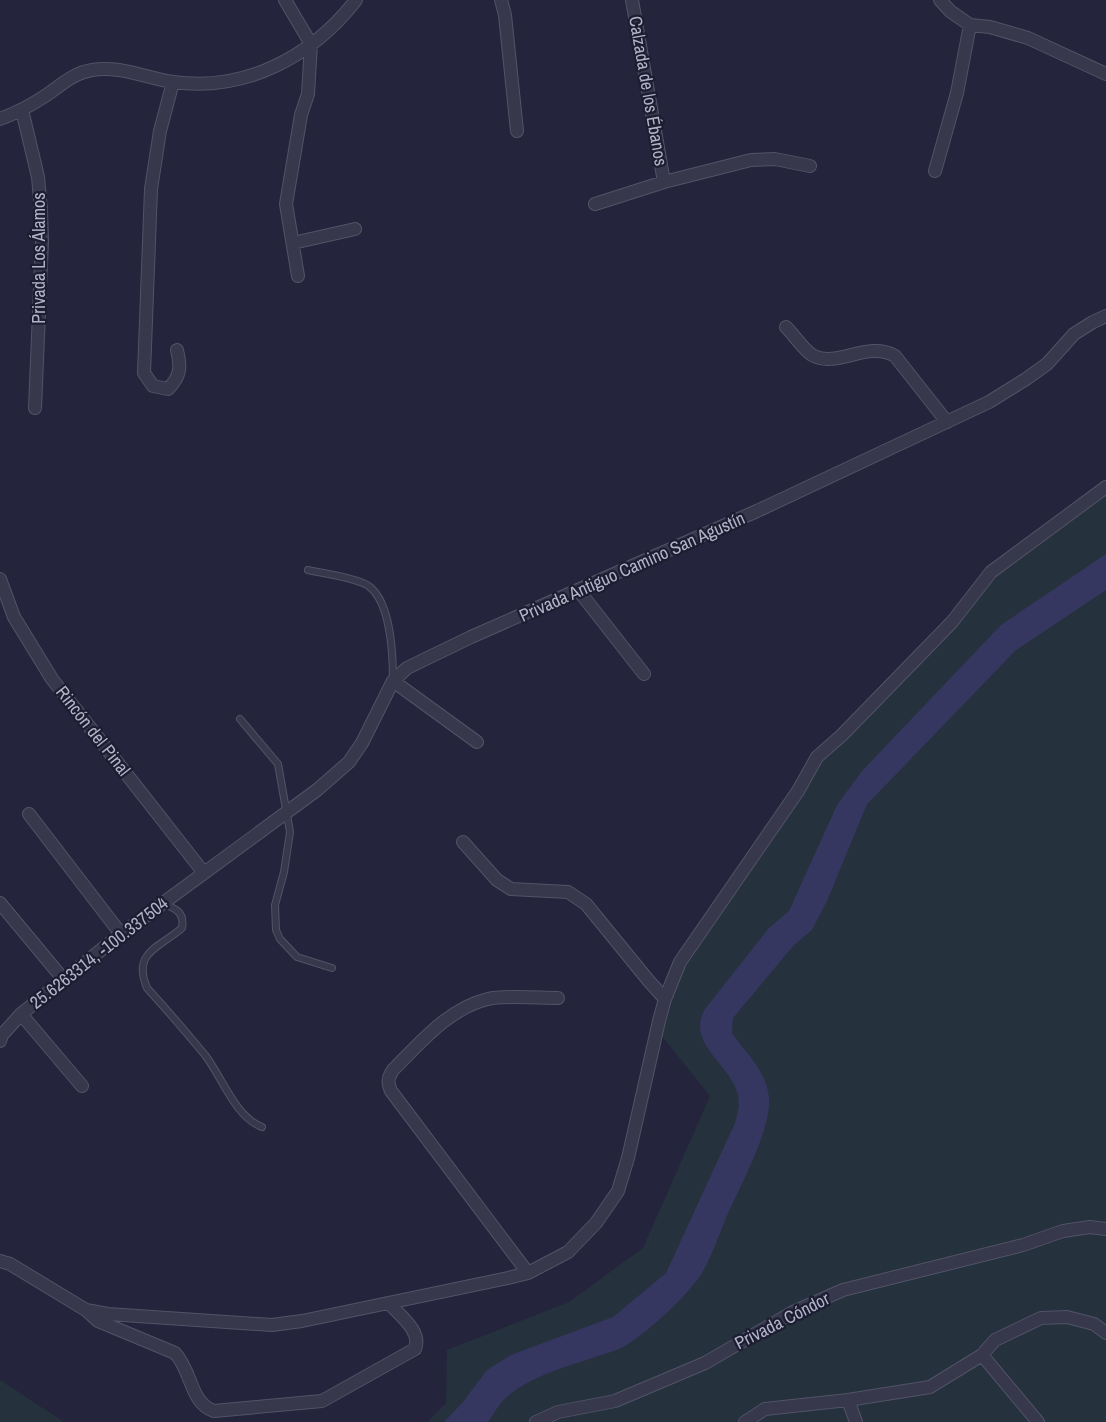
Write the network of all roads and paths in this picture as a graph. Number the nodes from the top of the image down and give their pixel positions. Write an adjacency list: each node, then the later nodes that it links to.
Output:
1 (285, 0): 7 (street)
2 (356, 0): 7 (street)
3 (501, 0): 12 (street)
4 (632, 0): 15 (street, Calzada de los Ébanos)
5 (940, 0): 6 (street)
6 (970, 25): 8 (street); 14 (street)
7 (311, 44): 9 (street); 18 (street)
8 (1106, 74)
9 (173, 82): 10 (street); 22 (street)
10 (22, 110): 11 (street); 23 (street, Privada Los Álamos)
11 (0, 119)
12 (517, 131)
13 (810, 166): 15 (street)
14 (935, 171)
15 (664, 182): 16 (street)
16 (595, 204)
17 (355, 229): 18 (street)
18 (293, 243): 19 (street)
19 (298, 276)
20 (1106, 316): 24 (street, Privada Antiguo Camino San Agustín)
21 (786, 327): 24 (street)
22 (177, 350)
23 (35, 408)
24 (947, 422): 28 (street, Privada Antiguo Camino San Agustín)
25 (1106, 487): 43 (street)
26 (308, 570): 30 (lane)
27 (0, 579): 36 (street, Rincón del Pinal)
28 (579, 591): 29 (street); 30 (street, Privada Antiguo Camino San Agustín)
29 (644, 674)
30 (393, 681): 32 (street); 33 (street, Privada Antiguo Camino San Agustín)
31 (240, 719): 33 (lane)
32 (477, 742)
33 (286, 813): 36 (street, Privada Antiguo Camino San Agustín); 40 (lane)
34 (29, 814): 39 (street)
35 (463, 842): 43 (street)
36 (204, 873): 38 (street, 25.6263314, -100.337504)
37 (0, 903): 41 (street)
38 (162, 904): 39 (street, 25.6263314, -100.337504); 47 (lane)
39 (121, 934): 41 (street, 25.6263314, -100.337504)
40 (332, 968)
41 (64, 980): 44 (street, 25.6263314, -100.337504)
42 (558, 998): 50 (street)
43 (666, 999): 50 (street)
44 (21, 1014): 45 (street, 25.6263314, -100.337504); 46 (street)
45 (1, 1037)
46 (82, 1086)
47 (262, 1127)
48 (1106, 1228): 56 (street, Privada Cóndor)
49 (0, 1261): 52 (street)
50 (528, 1273): 51 (street)
51 (389, 1303): 52 (street); 52 (street)
52 (86, 1310)
53 (1106, 1333): 54 (street)
54 (982, 1355): 55 (street); 59 (street)
55 (848, 1400): 57 (street); 58 (street)
56 (536, 1422)
57 (745, 1422)
58 (856, 1422)
59 (1038, 1422)

